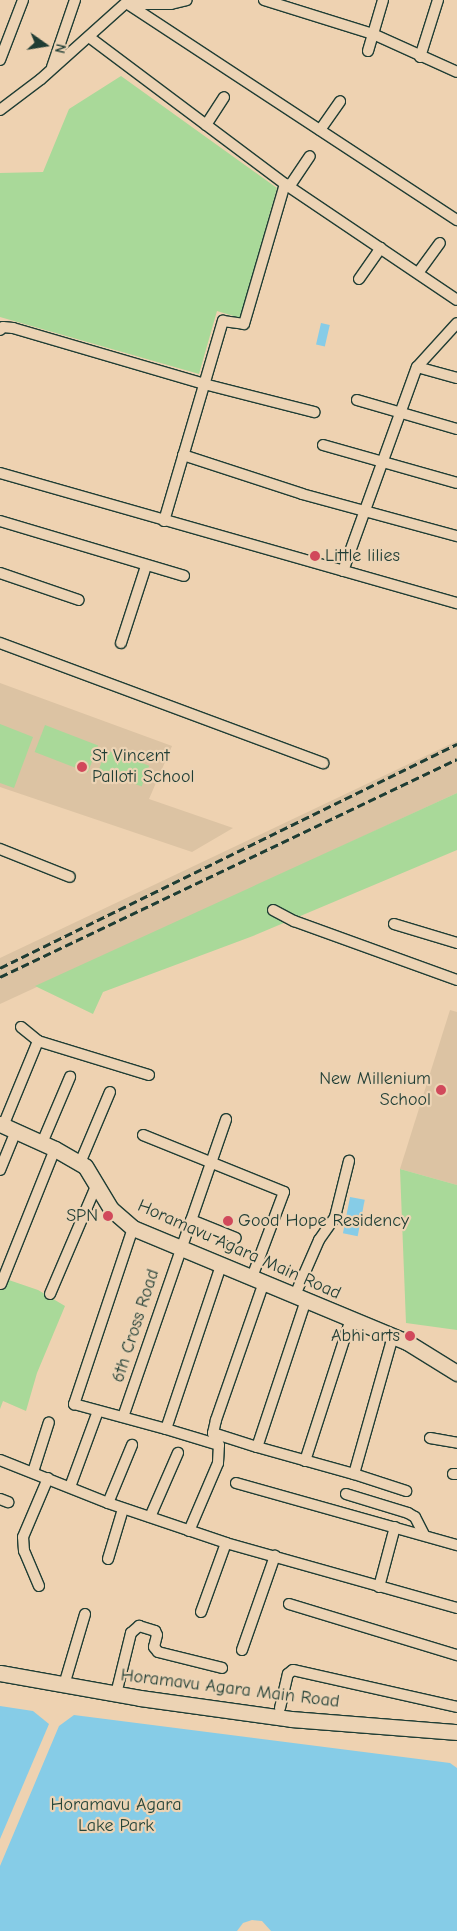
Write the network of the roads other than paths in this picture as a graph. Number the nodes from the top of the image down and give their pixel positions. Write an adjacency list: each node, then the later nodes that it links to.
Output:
1 (23, 0): 12 (street)
2 (75, 0): 13 (street)
3 (187, 0): 7 (street)
4 (264, 0): 8 (street)
5 (384, 0): 8 (street)
6 (438, 0): 11 (street)
7 (128, 2): 9 (street); 19 (street)
8 (373, 34): 10 (street); 11 (street)
9 (89, 37): 13 (street); 18 (street)
10 (368, 51)
11 (420, 57): 14 (street)
12 (0, 60)
13 (52, 68): 17 (street)
14 (457, 72)
15 (224, 97): 18 (street)
16 (340, 101): 19 (street)
17 (0, 110)
18 (206, 125): 21 (street)
19 (320, 130): 22 (street)
20 (310, 156): 21 (street)
21 (287, 186): 24 (street); 32 (street)
22 (457, 220)
23 (440, 243): 25 (street)
24 (381, 248): 25 (street); 26 (street)
25 (418, 273): 27 (street)
26 (359, 279)
27 (457, 300)
28 (457, 323): 30 (street)
29 (0, 330): 32 (street)
30 (418, 367): 31 (street); 35 (street)
31 (457, 378)
32 (204, 384): 34 (street); 38 (street)
33 (357, 400): 35 (street)
34 (314, 412)
35 (400, 414): 36 (street); 39 (street)
36 (457, 429)
37 (323, 445): 39 (street)
38 (183, 455): 42 (street); 44 (street)
39 (382, 461): 41 (street); 42 (street)
40 (0, 473): 44 (street)
41 (457, 483)
42 (365, 511): 45 (street); 47 (street)
43 (0, 521): 46 (street)
44 (164, 521): 47 (street)
45 (457, 536)
46 (146, 566): 49 (street); 53 (street)
47 (343, 571): 51 (street)
48 (0, 573): 50 (street)
49 (184, 576)
50 (79, 600)
51 (457, 603)
52 (0, 642): 54 (street)
53 (121, 643)
54 (323, 763)
55 (0, 849): 56 (street)
56 (70, 876)
57 (273, 910): 60 (street)
58 (394, 924): 59 (street)
59 (457, 943)
60 (457, 980)
61 (20, 1027): 62 (street)
62 (38, 1041): 63 (street); 67 (street)
63 (149, 1075)
64 (70, 1077): 69 (street)
65 (110, 1092): 71 (street)
66 (226, 1119): 72 (street, 6th Cross Road)
67 (6, 1127): 69 (street, Horamavu Agara Main Road); 73 (street)
68 (143, 1135): 72 (street)
69 (49, 1146): 71 (street, Horamavu Agara Main Road); 81 (street)
70 (348, 1162): 83 (street)
71 (80, 1163): 74 (street, Horamavu Agara Main Road)
72 (212, 1163): 75 (street, 6th Cross Road); 80 (street)
73 (0, 1170)
74 (96, 1186): 76 (street, Horamavu Agara Main Road); 82 (street)
75 (191, 1220): 77 (street); 78 (street, 6th Cross Road)
76 (133, 1228): 78 (street, Horamavu Agara Main Road); 87 (street)
77 (236, 1238)
78 (180, 1246): 79 (street, Horamavu Agara Main Road); 88 (street, 6th Cross Road)
79 (222, 1263): 80 (street, Horamavu Agara Main Road); 90 (street)
80 (258, 1279): 83 (street, Horamavu Agara Main Road); 91 (street)
81 (1, 1284)
82 (50, 1294)
83 (300, 1298): 84 (street, Horamavu Agara Main Road); 96 (street)
84 (351, 1319): 85 (street, Horamavu Agara Main Road); 99 (street)
85 (393, 1336): 86 (street, Horamavu Agara Main Road); 101 (street)
86 (457, 1373)
87 (98, 1411): 88 (street); 104 (street)
88 (123, 1417): 90 (street)
89 (49, 1422): 100 (street)
90 (166, 1430): 95 (street)
91 (213, 1434): 95 (street); 96 (street)
92 (430, 1438): 93 (street)
93 (457, 1443)
94 (132, 1445): 107 (street)
95 (219, 1445): 111 (street)
96 (257, 1447): 99 (street)
97 (178, 1453): 109 (street)
98 (0, 1460): 100 (street)
99 (305, 1461): 101 (street)
100 (33, 1472): 102 (street)
101 (354, 1474): 105 (street)
102 (48, 1478): 104 (street); 117 (street)
103 (236, 1483): 110 (street)
104 (70, 1487): 107 (street)
105 (406, 1490)
106 (346, 1494): 112 (street)
107 (108, 1503): 108 (street)
108 (123, 1509): 109 (street); 116 (street)
109 (150, 1518): 111 (street)
110 (395, 1527): 112 (street); 118 (street)
111 (189, 1531): 113 (street)
112 (424, 1535): 114 (street)
113 (226, 1543): 115 (street); 121 (street)
114 (457, 1545)
115 (275, 1556): 118 (street); 123 (street)
116 (108, 1559)
117 (39, 1586)
118 (379, 1587): 120 (street)
119 (289, 1604): 124 (street)
120 (457, 1608)
121 (201, 1612)
122 (85, 1614): 127 (street)
123 (242, 1650)
124 (457, 1656)
125 (222, 1668): 128 (street)
126 (0, 1673): 127 (street, Horamavu Agara Main Road)
127 (64, 1685): 128 (street, Horamavu Agara Main Road)
128 (116, 1694): 131 (street, Horamavu Agara Main Road)
129 (457, 1707): 130 (street)
130 (280, 1708)
131 (457, 1732)

